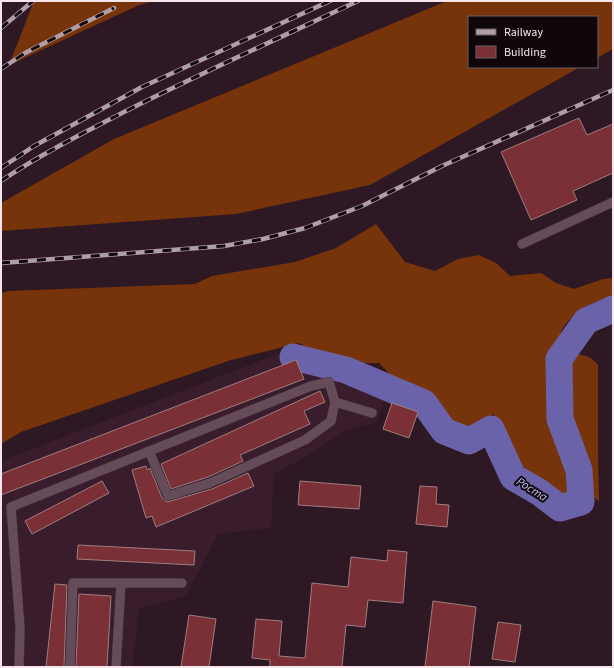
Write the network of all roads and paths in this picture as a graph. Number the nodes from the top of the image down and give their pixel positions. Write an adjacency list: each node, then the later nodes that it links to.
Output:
1 (613, 202): 2 (lane)
2 (522, 244)
3 (335, 402): 4 (lane); 5 (lane); 5 (lane)
4 (372, 413)
5 (149, 451): 8 (lane)
6 (121, 583): 7 (lane); 9 (lane); 10 (lane)
7 (182, 583)
8 (19, 667)
9 (70, 667)
10 (116, 667)

